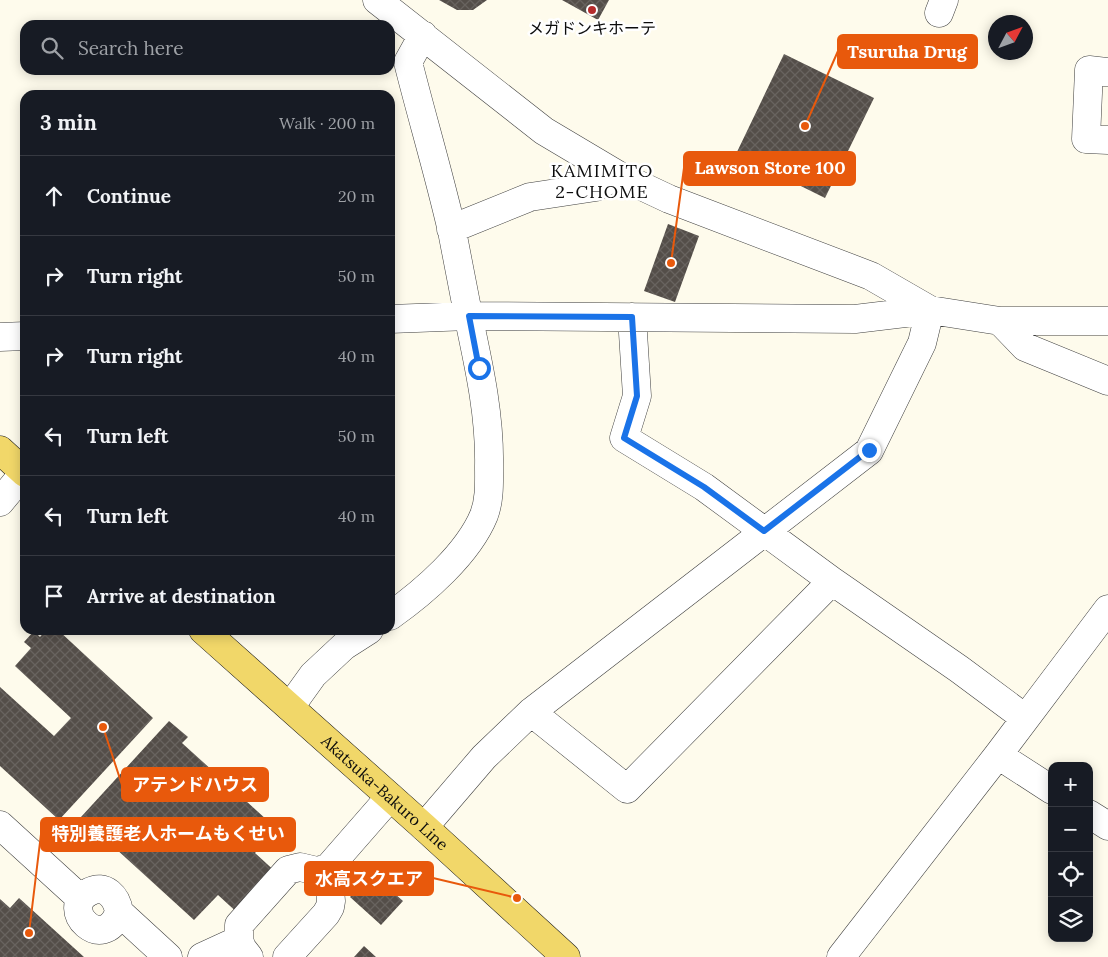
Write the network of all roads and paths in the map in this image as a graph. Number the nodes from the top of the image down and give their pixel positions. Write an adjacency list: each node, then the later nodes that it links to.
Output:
1 (377, 0): 2 (street)
2 (423, 35): 5 (street); 6 (street)
3 (1108, 72): 4 (street)
4 (1108, 140)
5 (618, 175): 6 (street); 7 (street)
6 (451, 230): 8 (street)
7 (930, 310): 9 (street); 12 (street); 20 (street)
8 (469, 316): 9 (street); 10 (street); 23 (street)
9 (632, 317): 20 (street)
10 (395, 319)
11 (1108, 320): 12 (street)
12 (1000, 321): 15 (street)
13 (20, 336): 14 (street)
14 (0, 337)
15 (1108, 381)
16 (0, 450): 17 (main road)
17 (20, 468)
18 (20, 479): 19 (street)
19 (0, 502)
20 (764, 531): 21 (street); 27 (street)
21 (832, 581): 27 (street); 28 (street)
22 (1108, 609): 28 (street)
23 (395, 612)
24 (209, 635): 26 (main road, Akatsuka-Bakuro Line)
25 (361, 635): 26 (street)
26 (290, 707): 31 (main road, Akatsuka-Bakuro Line)
27 (531, 712): 35 (street)
28 (1026, 718): 29 (street)
29 (998, 755): 30 (street); 42 (street)
30 (1048, 787)
31 (390, 797): 35 (main road, Akatsuka-Bakuro Line); 36 (street)
32 (1093, 817): 34 (street)
33 (0, 825): 38 (street)
34 (1108, 826)
35 (424, 827): 41 (main road, Akatsuka-Bakuro Line)
36 (328, 868): 37 (street); 40 (street)
37 (244, 949): 39 (street)
38 (168, 957)
39 (202, 957)
40 (287, 957)
41 (566, 957)
42 (841, 957)

